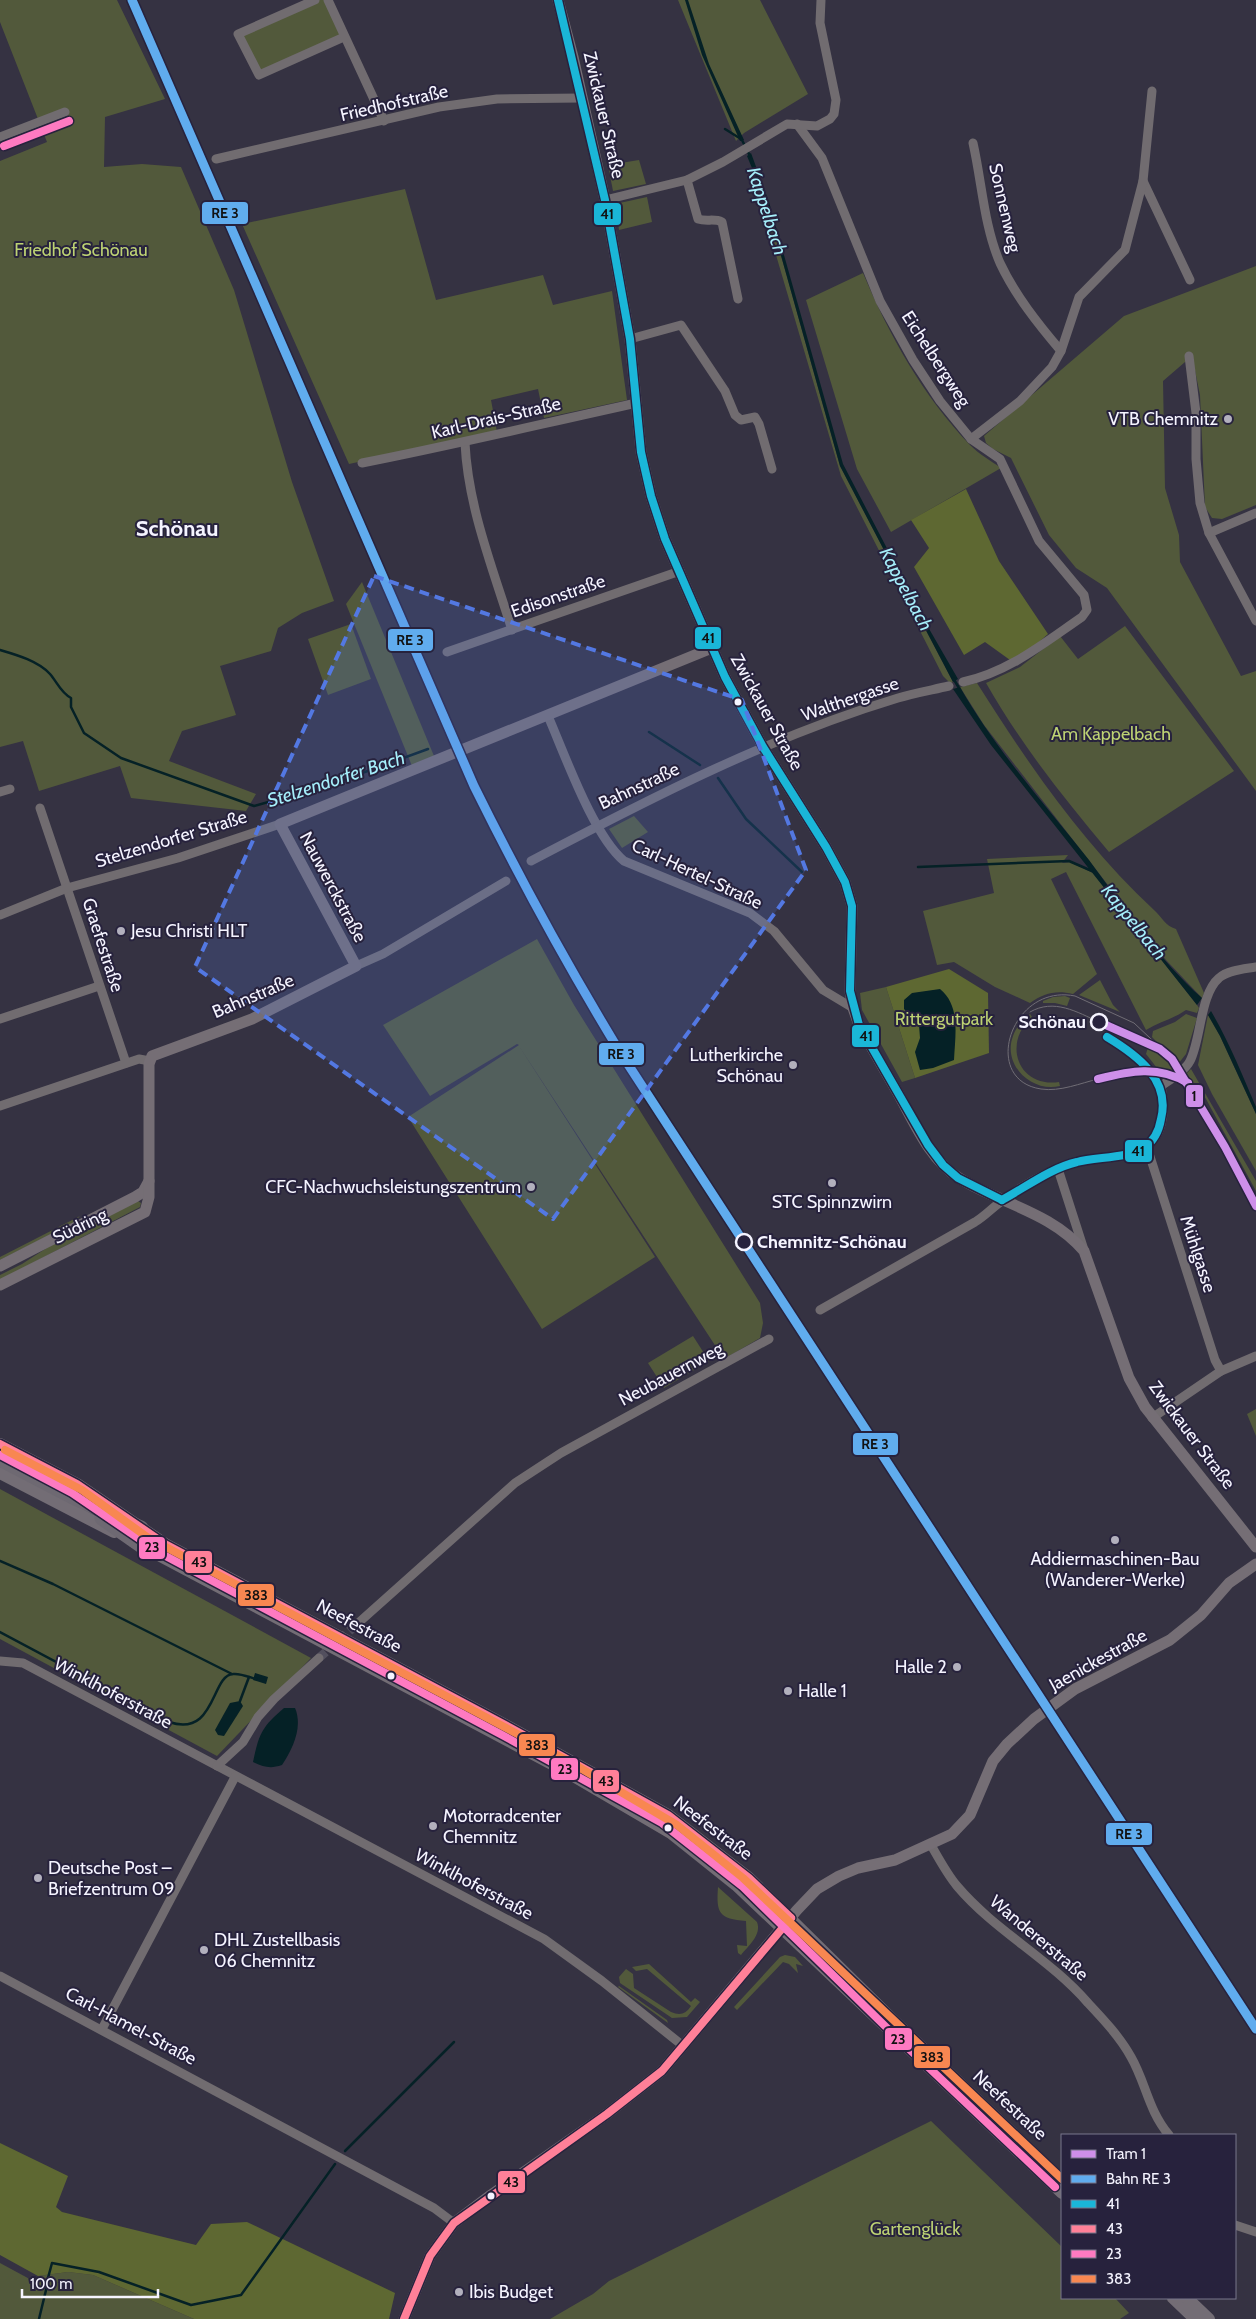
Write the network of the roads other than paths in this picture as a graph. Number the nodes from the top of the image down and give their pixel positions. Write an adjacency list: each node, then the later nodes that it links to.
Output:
1 (315, 0): 5 (street)
2 (328, 0): 5 (street)
3 (558, 0): 7 (main road, Zwickauer Straße)
4 (821, 0): 10 (street)
5 (344, 37): 9 (street)
6 (1152, 90): 15 (street)
7 (582, 98): 9 (street, Friedhofstraße); 16 (main road, Zwickauer Straße)
8 (65, 112): 11 (street)
9 (384, 121): 13 (street, Friedhofstraße)
10 (797, 124): 14 (street); 23 (street, Eichelbergweg)
11 (0, 137)
12 (973, 143): 20 (street, Sonnenweg)
13 (216, 159)
14 (687, 180): 16 (street); 18 (street)
15 (1143, 181): 17 (street); 20 (street)
16 (605, 200): 19 (main road, Zwickauer Straße)
17 (1190, 280)
18 (738, 299)
19 (630, 339): 22 (main road, Zwickauer Straße); 26 (street)
20 (1060, 351): 23 (street)
21 (1189, 356): 28 (street)
22 (636, 404): 24 (street, Karl-Drais-Straße); 29 (main road, Zwickauer Straße)
23 (971, 439): 34 (street, Eichelbergweg)
24 (465, 443): 25 (street, Karl-Drais-Straße); 31 (street)
25 (362, 463)
26 (772, 469)
27 (1256, 513): 28 (street)
28 (1209, 532): 30 (street)
29 (680, 570): 31 (street, Edisonstraße); 32 (main road, Zwickauer Straße)
30 (1256, 620)
31 (512, 630): 33 (street, Edisonstraße)
32 (712, 648): 36 (main road, Stelzendorfer Straße); 37 (main road, Zwickauer Straße)
33 (447, 652)
34 (963, 682)
35 (949, 686): 37 (street, Walthergasse)
36 (548, 716): 41 (main road, Stelzendorfer Straße); 42 (street, Carl-Hertel-Straße)
37 (763, 747): 42 (street, Bahnstraße); 50 (main road, Zwickauer Straße)
38 (10, 789): 39 (street)
39 (0, 792)
40 (40, 808): 45 (street, Graefestraße)
41 (280, 824): 45 (street, Stelzendorfer Straße); 47 (main road, Nauwerckstraße)
42 (597, 825): 43 (street, Bahnstraße); 50 (street, Carl-Hertel-Straße)
43 (530, 861)
44 (506, 881): 47 (street, Bahnstraße)
45 (67, 888): 46 (street, Stelzendorfer Straße); 49 (street, Graefestraße)
46 (0, 915)
47 (356, 966): 52 (main road, Bahnstraße)
48 (1256, 967): 55 (street)
49 (99, 986): 51 (street); 53 (street, Graefestraße)
50 (853, 1008): 58 (main road, Zwickauer Straße)
51 (0, 1019)
52 (150, 1060): 53 (street, Bahnstraße); 57 (main road, Südring)
53 (126, 1063): 54 (street, Bahnstraße)
54 (0, 1106)
55 (1146, 1147): 56 (street); 65 (street, Mühlgasse)
56 (1058, 1169): 58 (street); 59 (street, Zwickauer Straße)
57 (150, 1179): 60 (main road, Südring); 61 (main road, Südring)
58 (1002, 1200): 59 (main road, Zwickauer Straße); 62 (street)
59 (1084, 1250): 66 (main road, Zwickauer Straße)
60 (0, 1266)
61 (0, 1285)
62 (820, 1310)
63 (769, 1339): 75 (street, Neubauernweg)
64 (1256, 1356): 65 (street)
65 (1221, 1371): 66 (street)
66 (1152, 1418): 73 (main road, Zwickauer Straße)
67 (0, 1444): 71 (main road, Neefestraße)
68 (0, 1459): 70 (highway, Neefestraße)
69 (0, 1473): 72 (main road)
70 (77, 1499): 71 (highway, Neefestraße); 72 (highway, Neefestraße)
71 (141, 1528): 81 (main road, Neefestraße)
72 (142, 1546): 82 (main road, Neefestraße)
73 (1256, 1547)
74 (1256, 1564): 80 (main road, Jaenickestraße)
75 (356, 1625)
76 (319, 1658): 78 (street)
77 (0, 1660): 78 (street, Winklhoferstraße)
78 (216, 1766): 79 (street, Winklhoferstraße)
79 (235, 1777): 84 (street); 85 (street, Winklhoferstraße)
80 (931, 1844): 81 (main road, Jaenickestraße); 86 (street, Wandererstraße)
81 (791, 1918): 82 (main road, Jaenickestraße); 87 (main road, Neefestraße)
82 (782, 1928): 85 (main road); 88 (main road, Neefestraße)
83 (0, 1976): 84 (street, Carl-Hamel-Straße)
84 (102, 2029): 89 (street, Carl-Hamel-Straße)
85 (682, 2045): 89 (main road)
86 (1167, 2134)
87 (1061, 2179)
88 (1061, 2192)
89 (454, 2223): 94 (main road)
90 (1236, 2225): 91 (street)
91 (1256, 2232)
92 (1174, 2299): 95 (main road)
93 (1189, 2299): 96 (main road)
94 (404, 2319)
95 (1195, 2319)
96 (1209, 2319)

